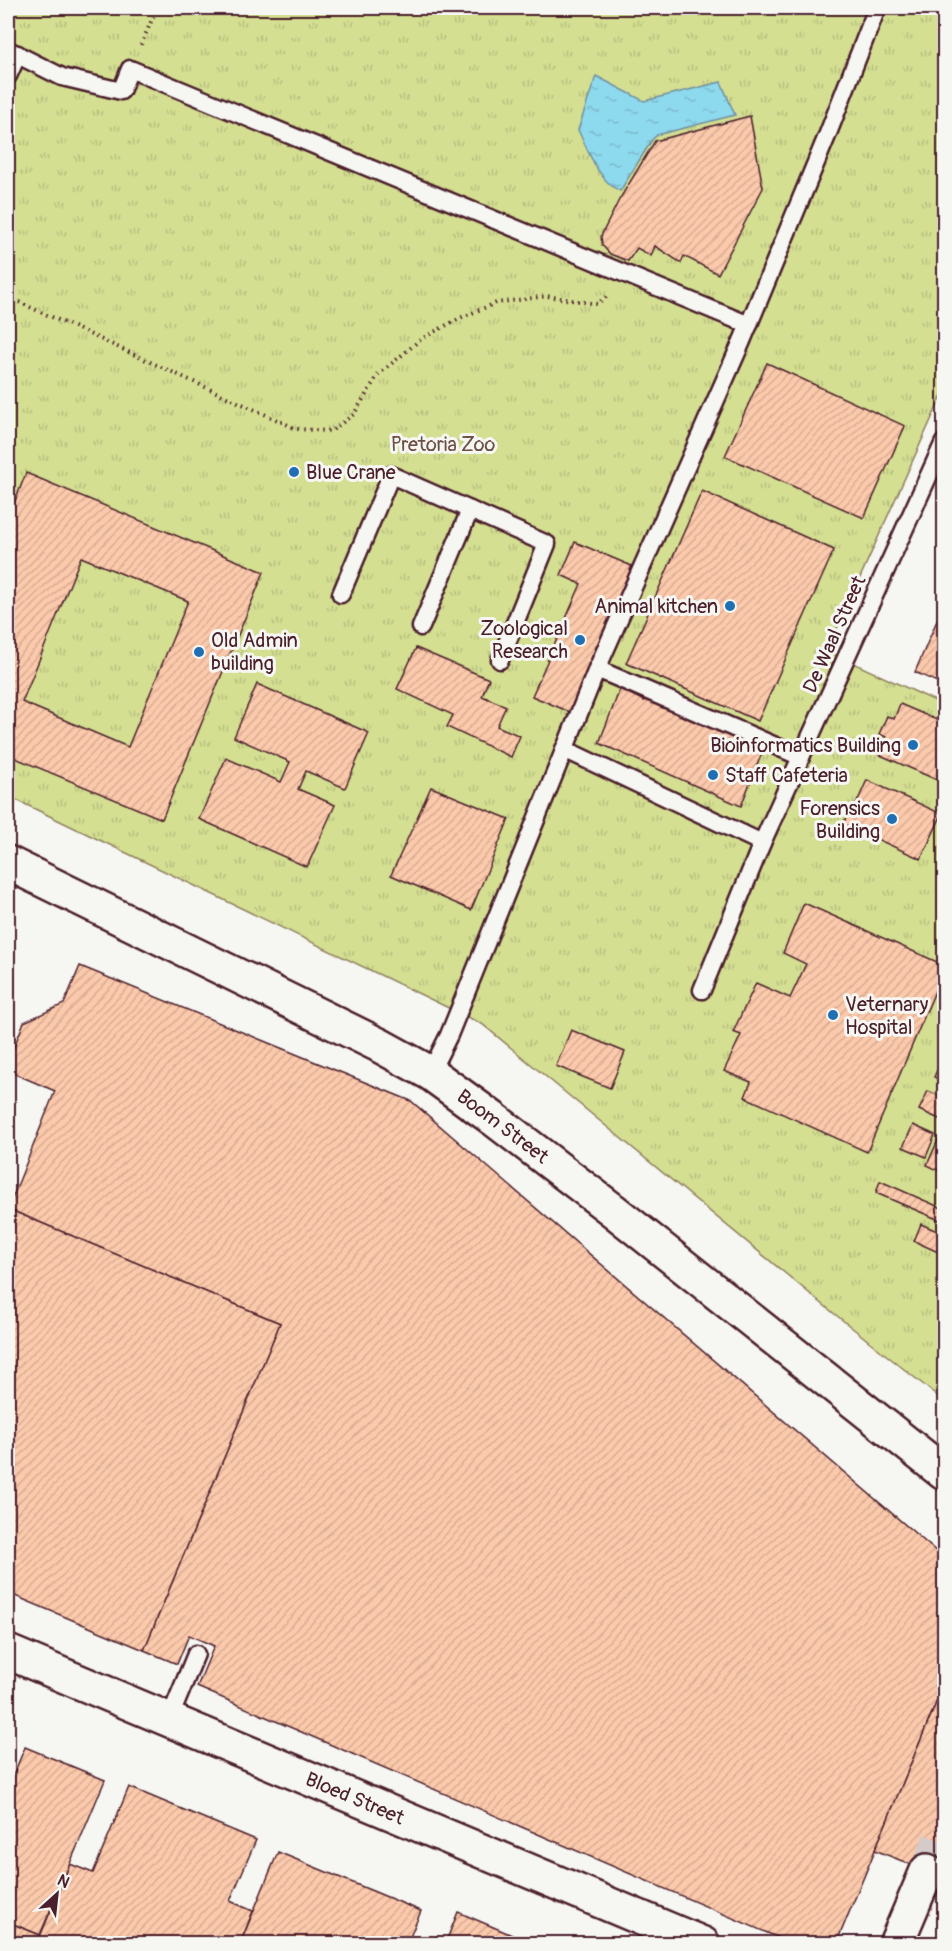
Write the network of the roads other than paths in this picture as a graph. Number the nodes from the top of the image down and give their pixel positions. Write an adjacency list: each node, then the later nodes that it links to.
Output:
1 (877, 8): 4 (lane)
2 (13, 52): 3 (lane); 4 (lane)
3 (8, 76)
4 (749, 325): 10 (lane)
5 (945, 442): 12 (lane, De Waal Street)
6 (470, 510): 7 (lane); 8 (lane); 9 (lane)
7 (341, 594)
8 (421, 627)
9 (500, 660)
10 (597, 669): 11 (lane); 12 (lane)
11 (564, 749): 13 (lane); 16 (lane)
12 (801, 757): 13 (lane, De Waal Street)
13 (762, 843): 15 (lane, De Waal Street)
14 (8, 864): 16 (main road, Boom Street)
15 (702, 990)
16 (430, 1073): 17 (main road, Boom Street)
17 (945, 1473)
18 (8, 1652): 20 (main road, Bloed Street)
19 (196, 1654): 20 (lane)
20 (169, 1720): 22 (main road, Bloed Street)
21 (927, 1871): 23 (main road)
22 (703, 1944)
23 (897, 1944)

